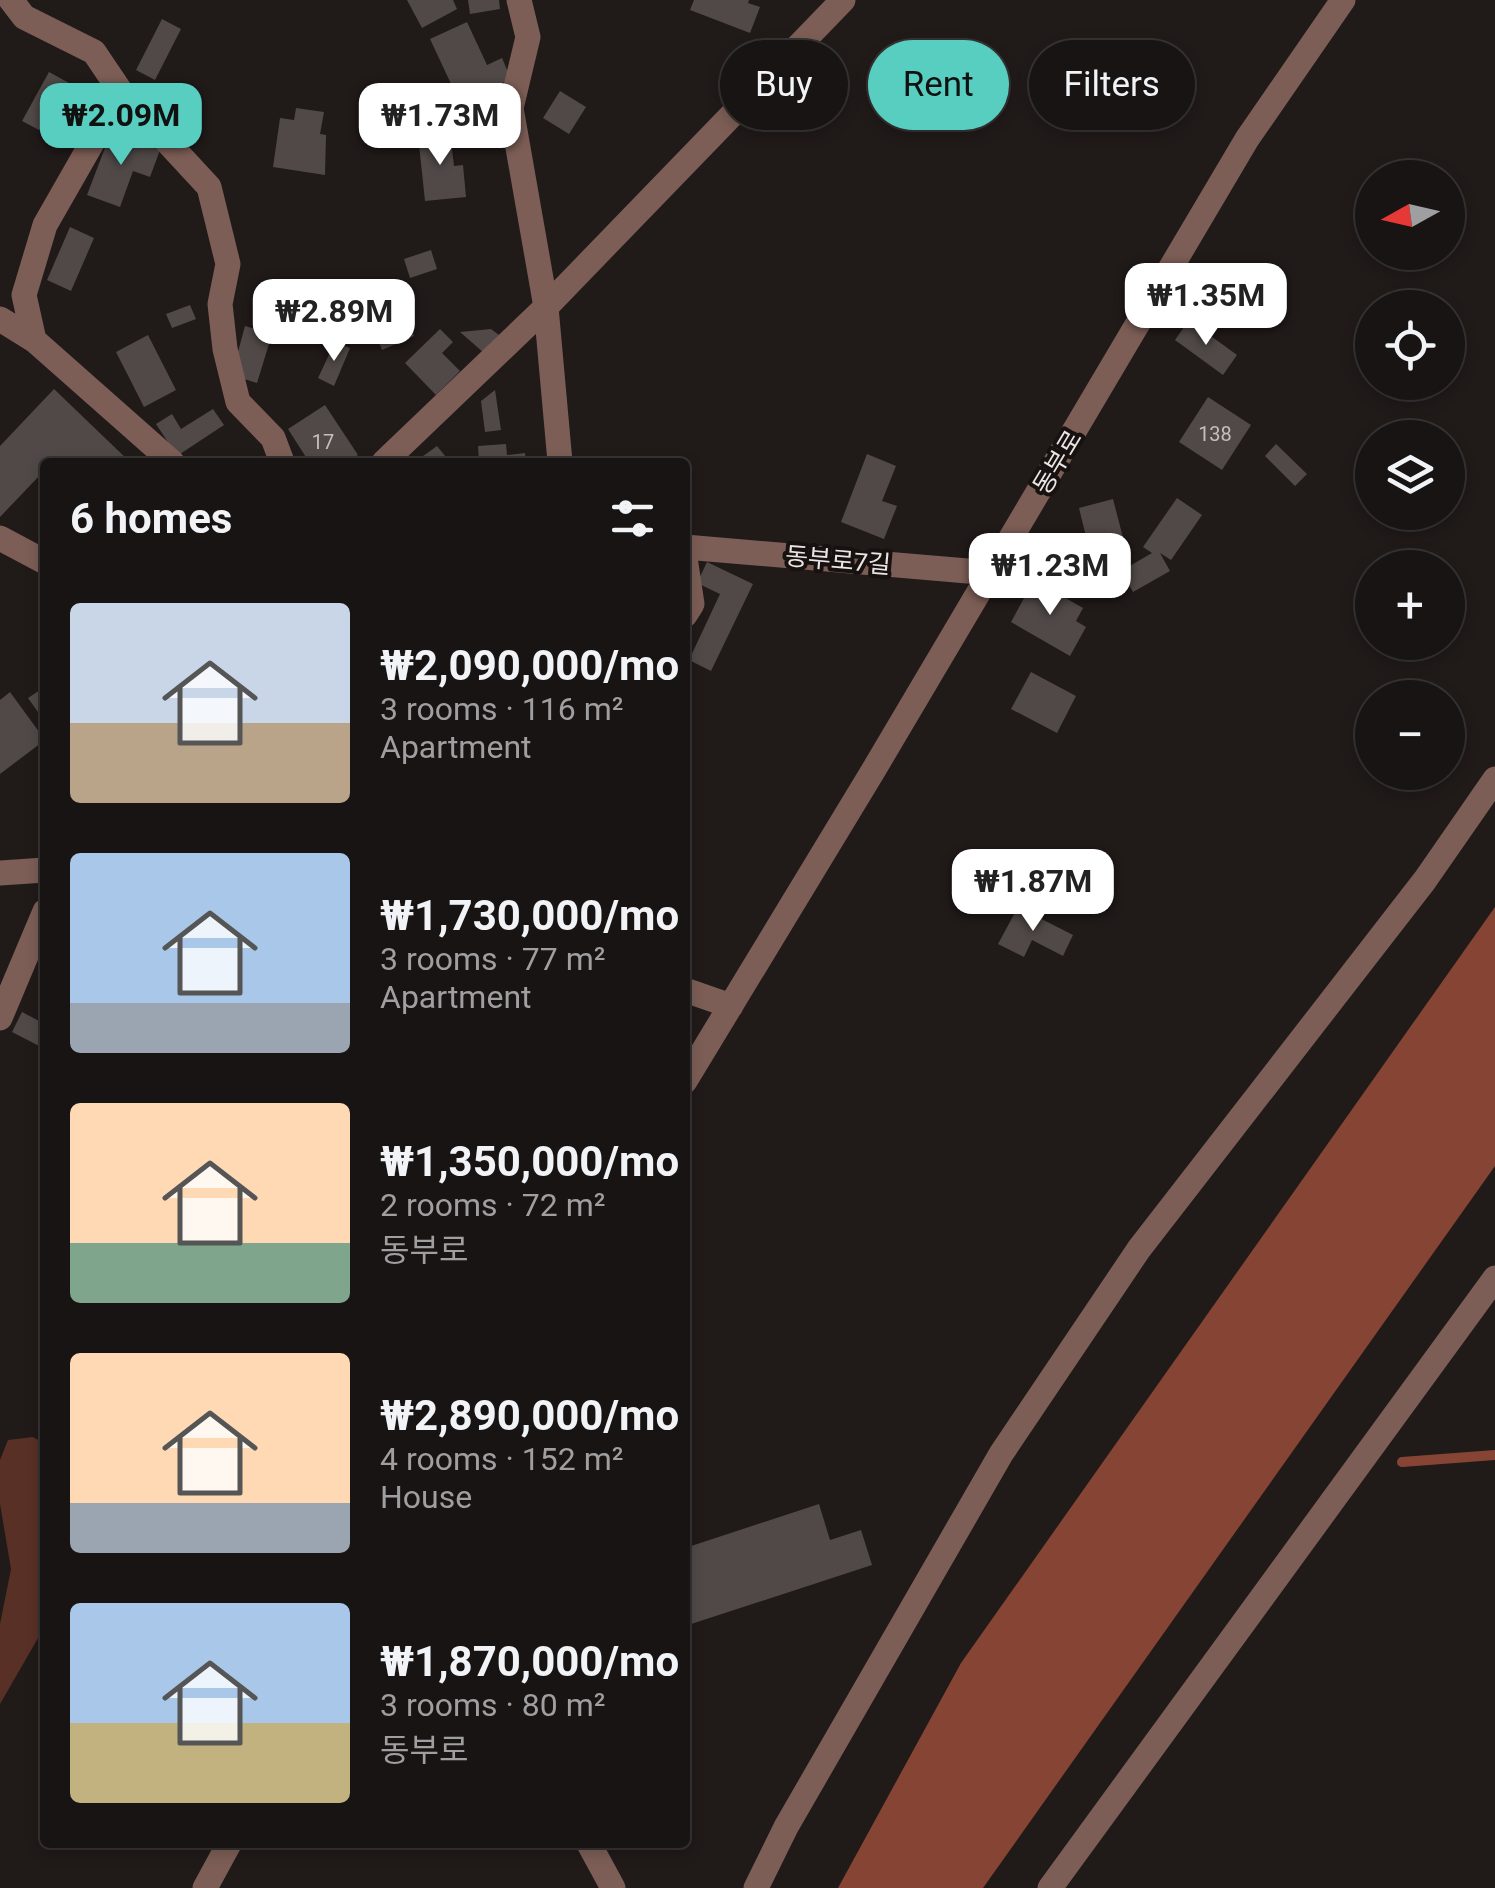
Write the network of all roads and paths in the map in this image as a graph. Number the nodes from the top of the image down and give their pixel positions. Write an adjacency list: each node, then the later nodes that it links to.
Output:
1 (11, 0): 5 (street)
2 (518, 0): 6 (street)
3 (843, 0): 6 (street)
4 (1343, 0): 16 (street, 동부로)
5 (121, 92): 8 (street); 10 (street)
6 (546, 307): 11 (street); 12 (street)
7 (0, 319): 8 (street)
8 (34, 340): 9 (street)
9 (167, 458)
10 (280, 458)
11 (388, 458)
12 (560, 458)
13 (0, 538): 15 (street)
14 (690, 546): 16 (street, 동부로7길)
15 (40, 559)
16 (991, 573): 22 (street, 동부로)
17 (1495, 779): 30 (street)
18 (40, 870): 19 (street)
19 (0, 873)
20 (40, 924): 23 (street)
21 (690, 992): 22 (street)
22 (731, 1006): 24 (street, 동부로)
23 (0, 1018)
24 (690, 1073)
25 (1495, 1278): 31 (street)
26 (227, 1848): 28 (street)
27 (591, 1848): 29 (street)
28 (205, 1888)
29 (613, 1888)
30 (756, 1888)
31 (1050, 1888)

